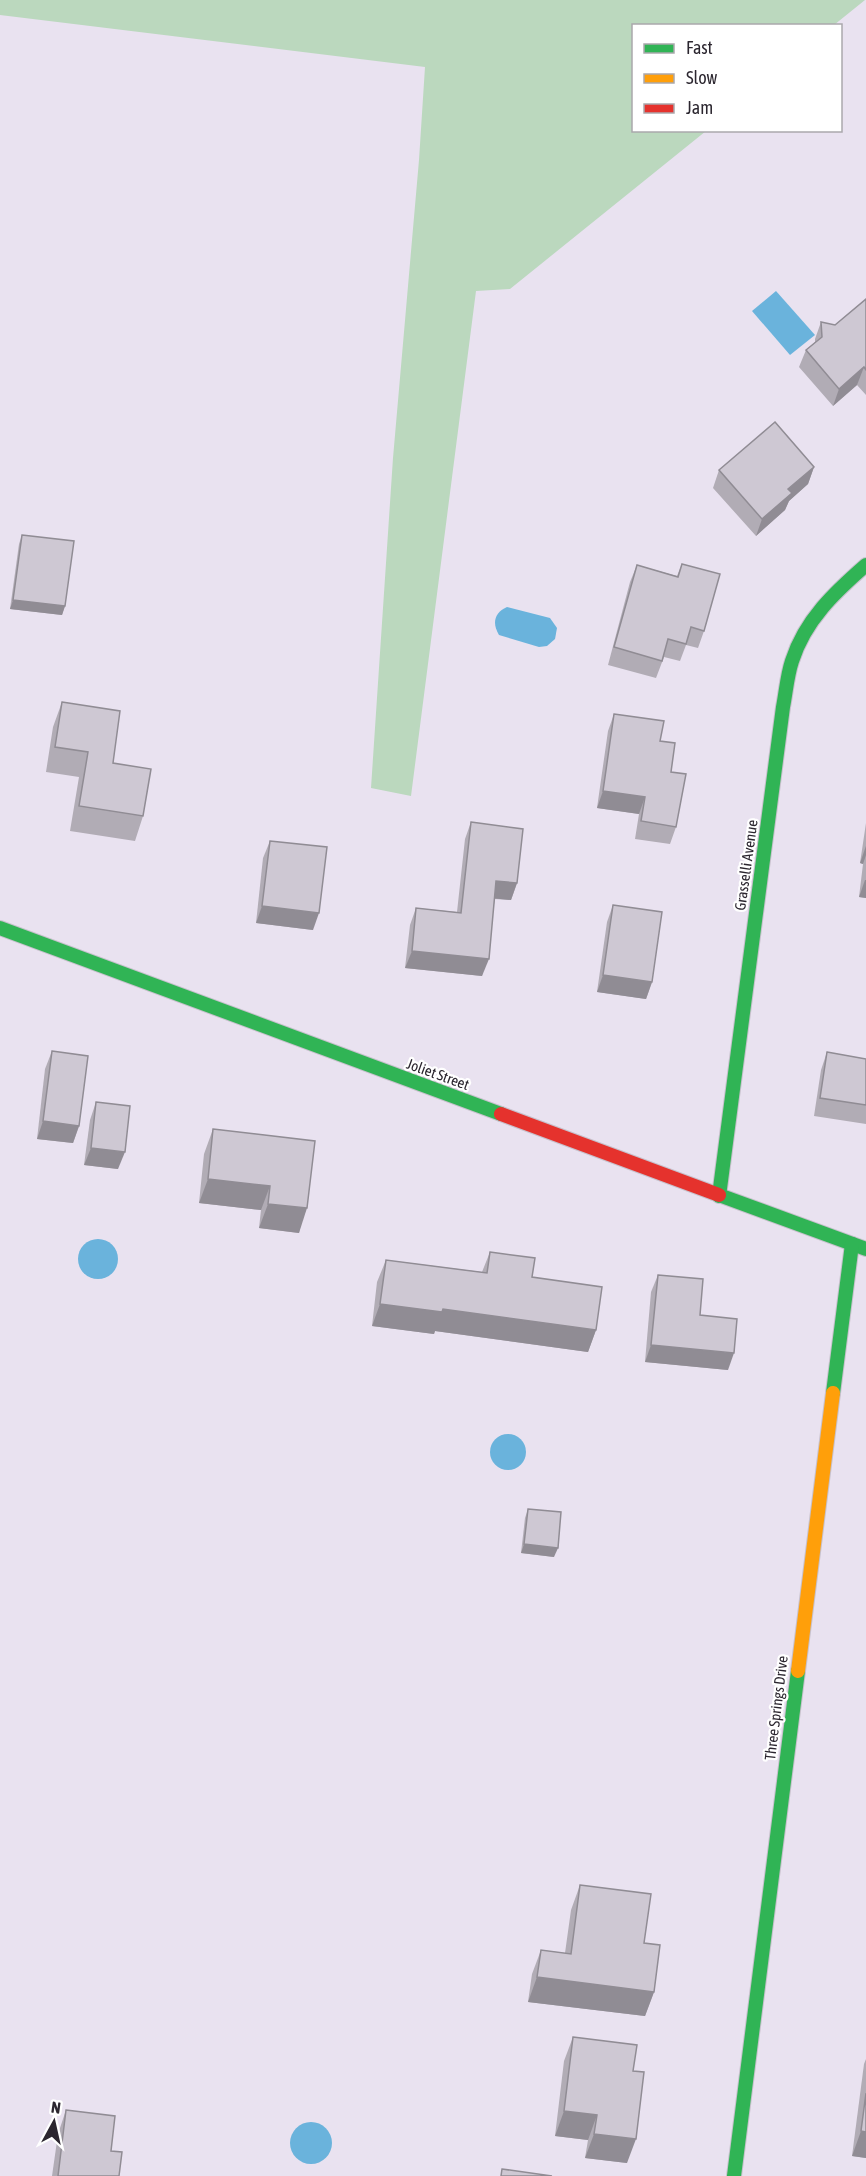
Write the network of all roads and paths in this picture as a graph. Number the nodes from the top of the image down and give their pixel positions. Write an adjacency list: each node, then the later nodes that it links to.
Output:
1 (866, 565): 3 (street, Grasselli Avenue)
2 (0, 928): 3 (street, Joliet Street)
3 (719, 1196): 4 (street, Joliet Street)
4 (852, 1244): 5 (street, Joliet Street); 6 (street, Three Springs Drive)
5 (866, 1249)
6 (734, 2176)

